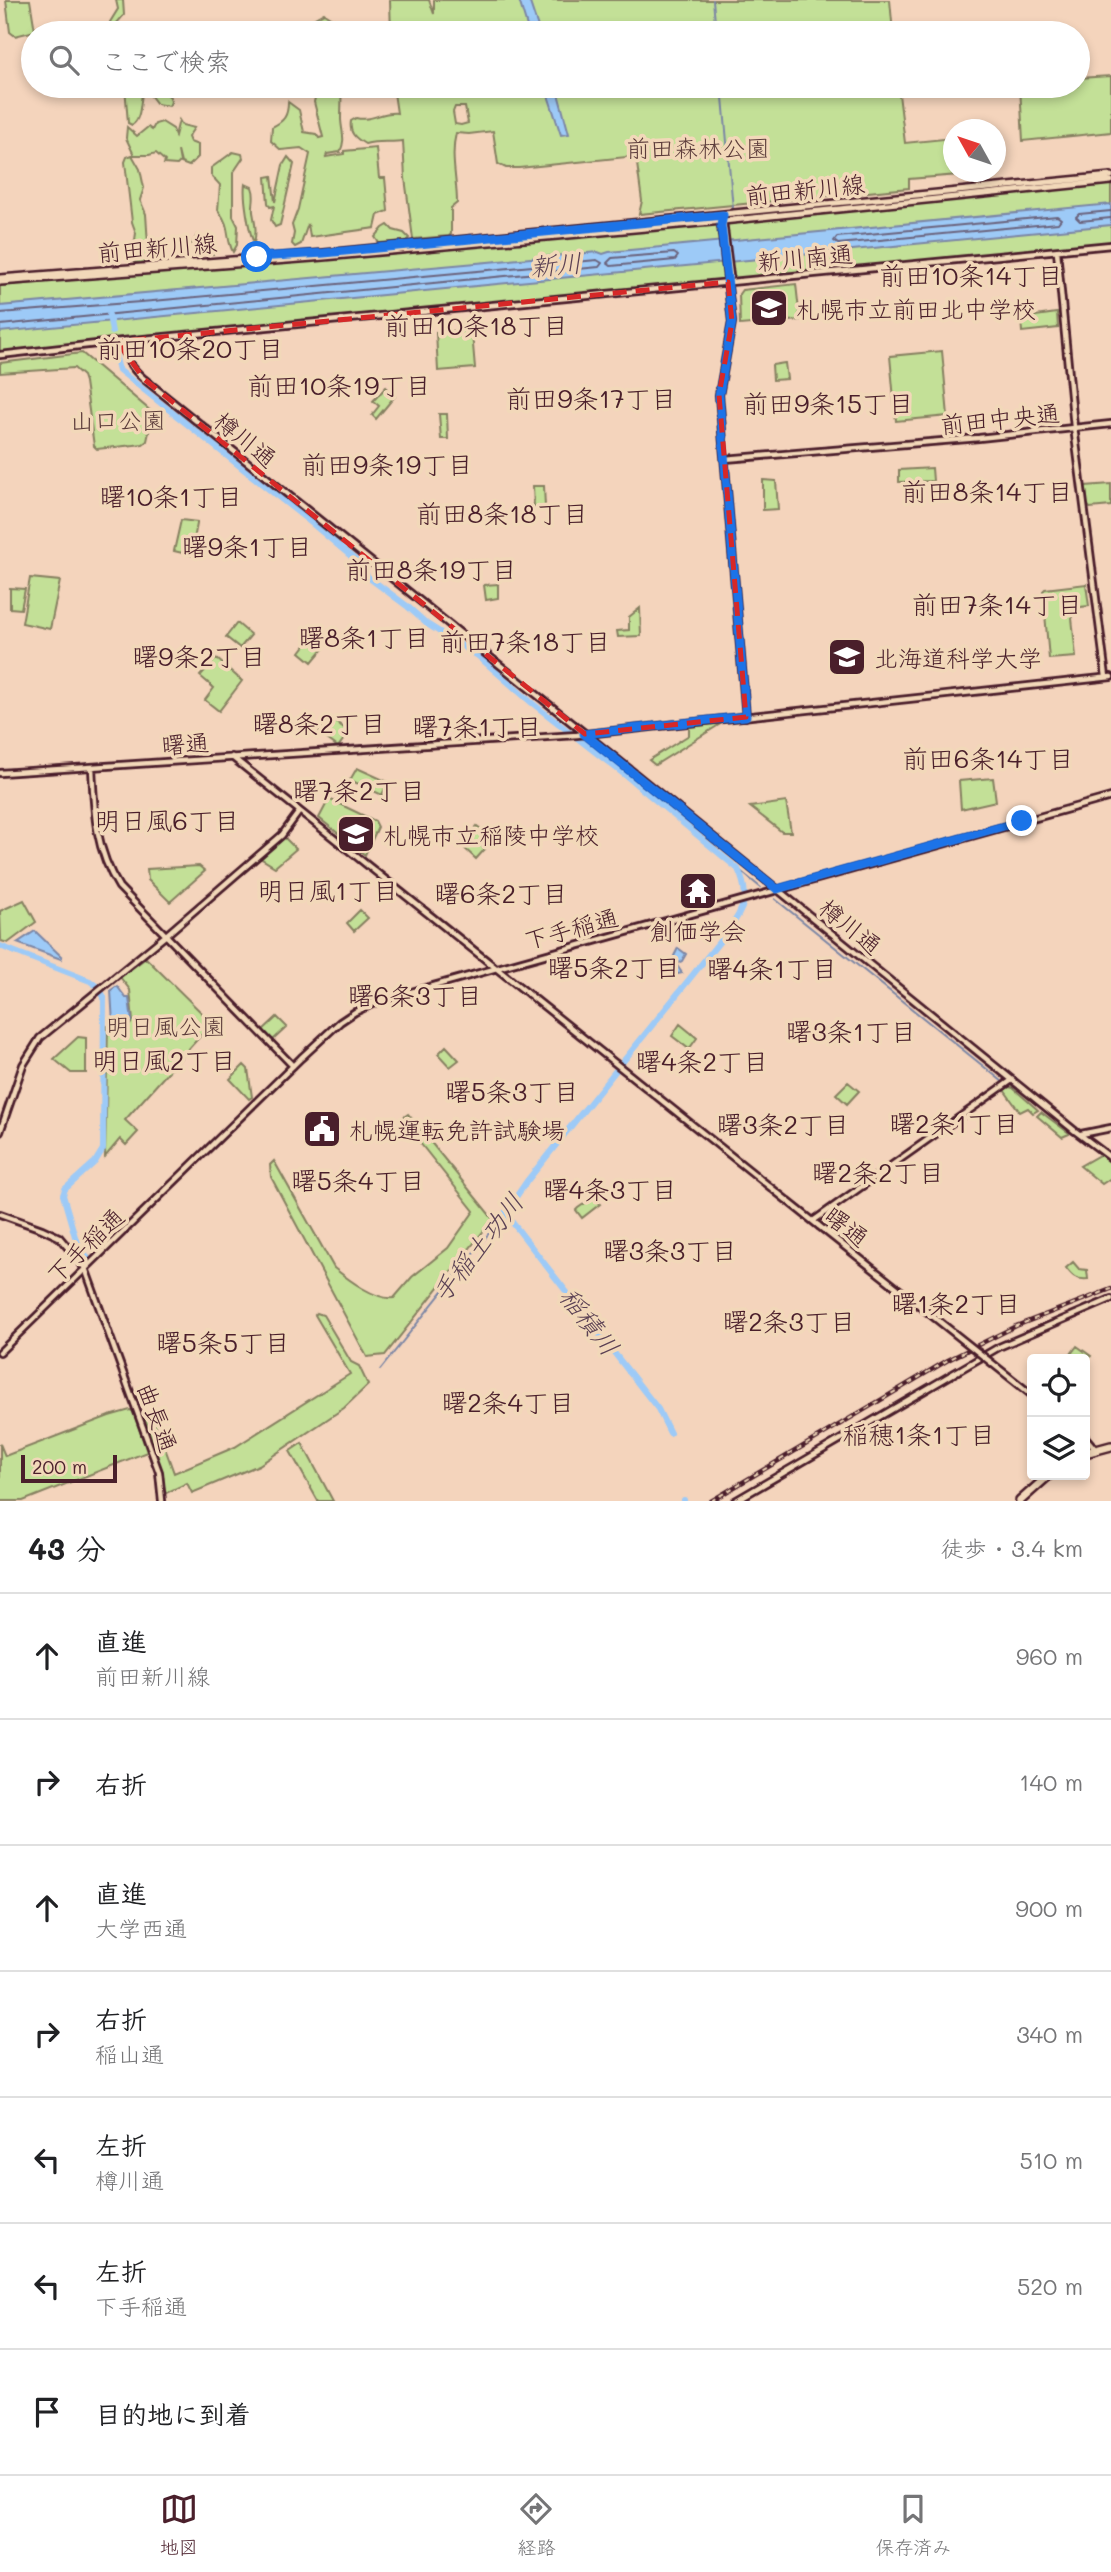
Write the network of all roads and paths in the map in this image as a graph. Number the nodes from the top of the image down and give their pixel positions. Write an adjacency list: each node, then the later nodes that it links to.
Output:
1 (1111, 176): 3 (main road, 前田新川線)
2 (1111, 181): 3 (main road, 前田新川線)
3 (723, 221): 6 (street); 7 (main road, 前田新川線)
4 (1111, 245): 5 (street, 新川南通)
5 (1057, 251): 6 (street, 新川南通); 11 (street)
6 (728, 278): 8 (street, 新川南通); 12 (street)
7 (0, 280)
8 (123, 341): 9 (street, 新川南通); 15 (street, 樽川通)
9 (0, 355)
10 (1111, 424): 11 (street, 前田中央通)
11 (1074, 427): 12 (street, 前田中央通); 13 (street)
12 (725, 459): 14 (street)
13 (1109, 677): 14 (street)
14 (746, 716): 15 (street)
15 (584, 734): 16 (street); 21 (street, 樽川通)
16 (231, 757): 17 (street, 曙通); 20 (street, 曙通)
17 (92, 767): 18 (street, 曙通); 22 (street)
18 (0, 774)
19 (1111, 797): 21 (street, 下手稲通)
20 (299, 812): 22 (street); 23 (street, 曙通)
21 (777, 889): 23 (street, 下手稲通); 25 (street, 樽川通)
22 (165, 936): 24 (street); 27 (street)
23 (495, 967): 24 (street, 下手稲通); 31 (street, 曙通)
24 (293, 1066): 32 (street, 下手稲通)
25 (1012, 1080): 28 (street, 樽川通); 31 (street)
26 (1111, 1128): 28 (street)
27 (0, 1132)
28 (1080, 1134): 29 (street, 樽川通)
29 (1111, 1158)
30 (0, 1214): 32 (street, 曲長通)
31 (813, 1221): 35 (street, 曙通, bridge)
32 (85, 1268): 34 (street, 下手稲通); 40 (street, 曲長通)
33 (1111, 1299): 41 (street)
34 (0, 1352)
35 (1027, 1391)
36 (1111, 1444): 37 (highway)
37 (1090, 1445)
38 (1037, 1480): 42 (highway)
39 (1043, 1480): 43 (highway)
40 (162, 1501)
41 (735, 1501)
42 (1014, 1501)
43 (1020, 1501)

